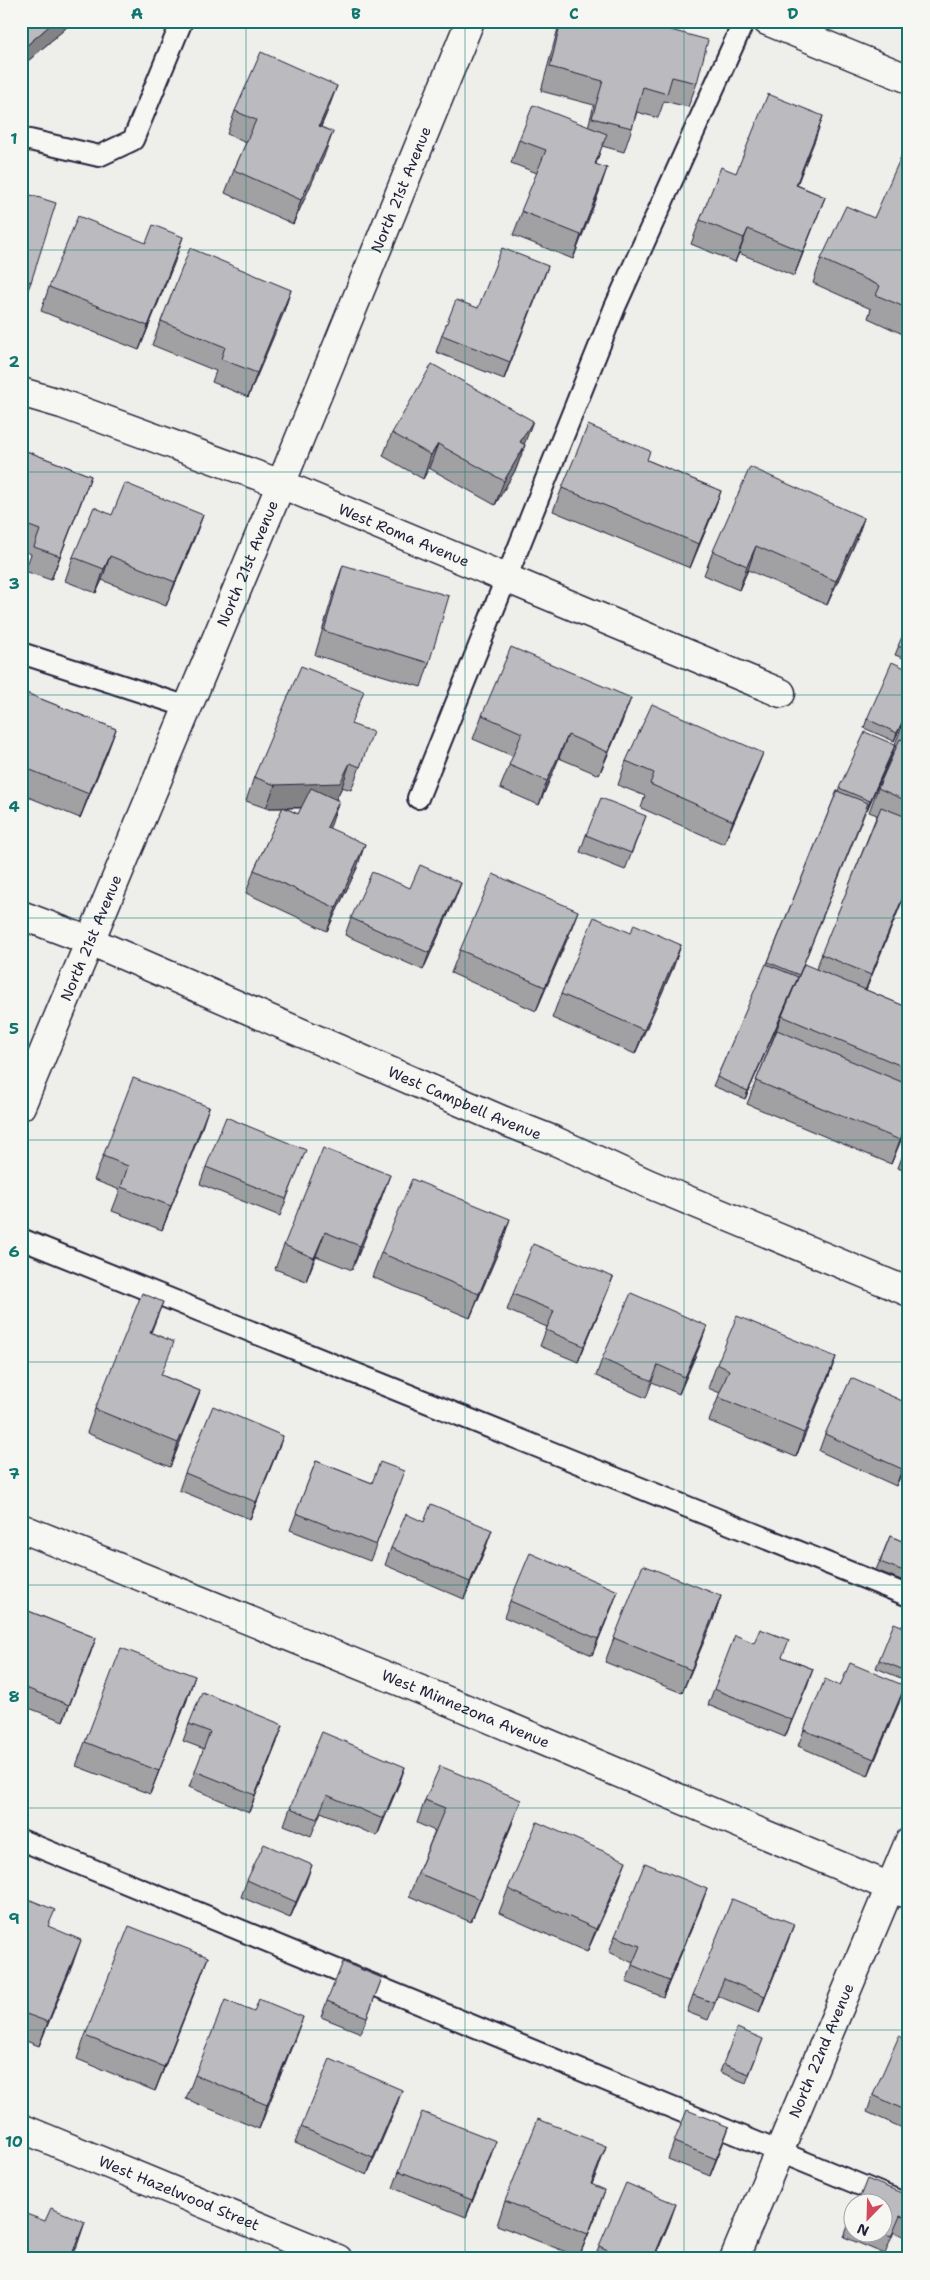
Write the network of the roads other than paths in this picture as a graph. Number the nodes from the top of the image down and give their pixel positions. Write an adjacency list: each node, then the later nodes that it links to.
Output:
1 (182, 21): 6 (lane)
2 (470, 21): 8 (street, North 21st Avenue)
3 (744, 21): 9 (lane)
4 (767, 21): 5 (street)
5 (909, 79)
6 (21, 138)
7 (21, 392): 8 (street, West Roma Avenue)
8 (281, 484): 9 (street, West Roma Avenue); 12 (street, North 21st Avenue)
9 (506, 579): 11 (street, West Roma Avenue); 13 (lane)
10 (21, 652): 12 (lane)
11 (781, 693)
12 (188, 707): 15 (street, North 21st Avenue)
13 (418, 798)
14 (21, 916): 15 (street, West Campbell Avenue)
15 (90, 941): 16 (street, North 21st Avenue); 18 (street, West Campbell Avenue)
16 (21, 1106)
17 (21, 1239): 20 (lane)
18 (909, 1292)
19 (21, 1528): 23 (street, West Minnezona Avenue)
20 (909, 1596)
21 (21, 1840): 25 (lane)
22 (909, 1842): 23 (street, North 22nd Avenue)
23 (899, 1891): 25 (street, North 22nd Avenue)
24 (21, 2128): 27 (street, West Hazelwood Street)
25 (779, 2151): 26 (lane); 28 (street, North 22nd Avenue)
26 (909, 2205)
27 (338, 2259)
28 (734, 2259)

